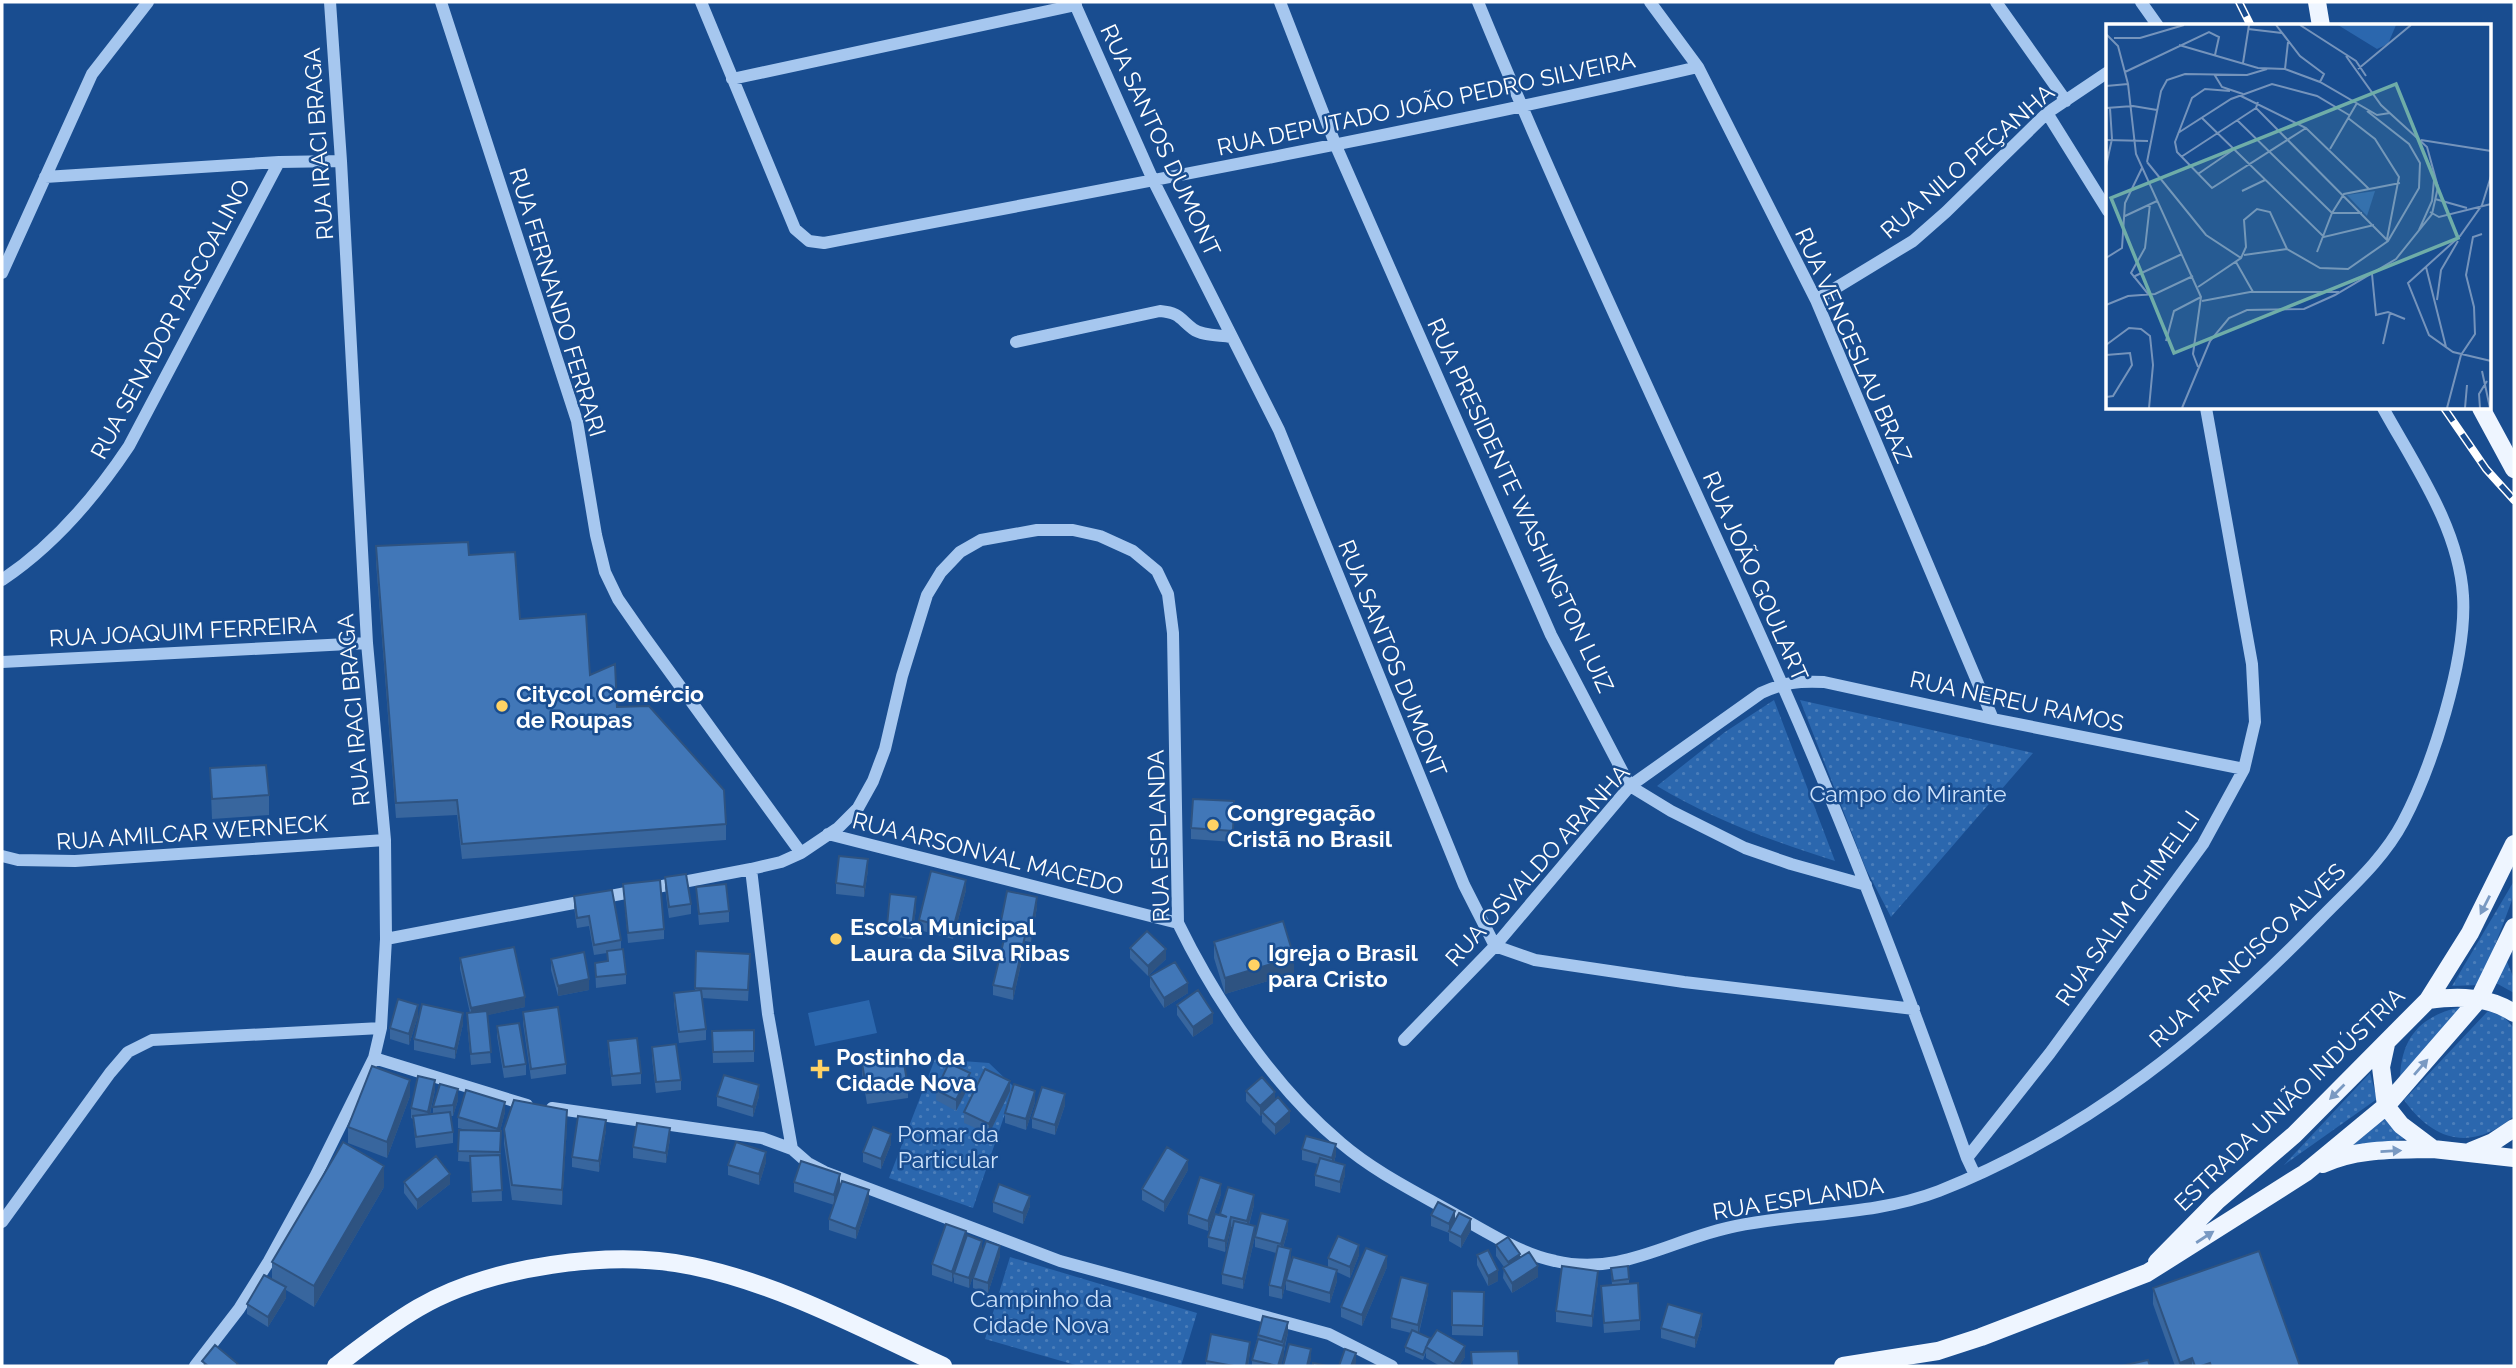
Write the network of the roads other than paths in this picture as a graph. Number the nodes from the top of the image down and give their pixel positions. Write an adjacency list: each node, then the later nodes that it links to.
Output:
1 (148, 2): 23 (street)
2 (330, 2): 21 (street, RUA IRACI BRAGA)
3 (441, 2): 44 (street, RUA FERNANDO FERRARI)
4 (701, 2): 16 (street)
5 (1280, 2): 20 (street, RUA PRESIDENTE WASHINGTON LUIZ)
6 (1478, 2): 18 (street, RUA JOÃO GOULART)
7 (1650, 2): 14 (street, RUA VENCESLAU BRAZ)
8 (1996, 2): 17 (street)
9 (2141, 2): 12 (street)
10 (2317, 2): 13 (main road)
11 (1075, 3): 16 (street); 24 (street, RUA SANTOS DUMONT)
12 (2157, 24)
13 (2320, 24)
14 (1698, 67): 18 (street, RUA DEPUTADO JOÃO PEDRO SILVEIRA); 27 (street, RUA VENCESLAU BRAZ)
15 (2106, 73): 17 (street, RUA NILO PEÇANHA)
16 (732, 79): 24 (street, RUA DEPUTADO JOÃO PEDRO SILVEIRA)
17 (2066, 101): 19 (street, RUA NILO PEÇANHA)
18 (1522, 108): 20 (street, RUA DEPUTADO JOÃO PEDRO SILVEIRA); 37 (street, RUA JOÃO GOULART)
19 (2047, 113): 25 (street); 27 (street, RUA NILO PEÇANHA)
20 (1336, 146): 24 (street, RUA DEPUTADO JOÃO PEDRO SILVEIRA); 40 (street, RUA PRESIDENTE WASHINGTON LUIZ)
21 (341, 160): 22 (street); 35 (street, RUA IRACI BRAGA)
22 (279, 162): 23 (street); 34 (street, RUA SENADOR PASCOALINO)
23 (45, 177): 26 (street)
24 (1153, 180): 28 (street, RUA SANTOS DUMONT)
25 (2106, 208)
26 (2, 273)
27 (1816, 300): 38 (street, RUA VENCESLAU BRAZ)
28 (1231, 337): 29 (street); 51 (street, RUA SANTOS DUMONT)
29 (1016, 342)
30 (2206, 410): 39 (street, RUA SALIM CHIMELLI)
31 (2384, 410): 68 (street, RUA FRANCISCO ALVES)
32 (2483, 410): 33 (main road)
33 (2514, 469)
34 (2, 580)
35 (367, 643): 36 (street, RUA JOAQUIM FERREIRA); 42 (street, RUA IRACI BRAGA)
36 (2, 662)
37 (1782, 683): 38 (street, RUA NEREU RAMOS); 40 (street, RUA OSVALDO ARANHA); 47 (street, RUA JOÃO GOULART)
38 (1993, 719): 39 (street, RUA NEREU RAMOS)
39 (2244, 769): 66 (street, RUA SALIM CHIMELLI)
40 (1630, 786): 47 (street); 51 (street, RUA OSVALDO ARANHA)
41 (828, 834): 44 (street, RUA ESPLANDA); 48 (street, RUA ARSONVAL MACEDO); 48 (street, RUA ESPLANDA)
42 (385, 840): 45 (street, RUA AMILCAR WERNECK); 50 (street, RUA IRACI BRAGA)
43 (2514, 844): 53 (main road, ESTRADA UNIÃO INDÚSTRIA, one-way to 53)
44 (801, 853): 46 (street, RUA ESPLANDA)
45 (2, 856)
46 (751, 869): 50 (street, RUA ESPLANDA); 62 (street)
47 (1866, 885): 54 (street, RUA JOÃO GOULART)
48 (1178, 923): 68 (street, RUA ESPLANDA)
49 (2514, 927): 52 (main road, ESTRADA UNIÃO INDÚSTRIA)
50 (386, 939): 56 (street, RUA IRACI BRAGA)
51 (1495, 946): 54 (street); 57 (street, RUA OSVALDO ARANHA)
52 (2479, 999): 53 (main road); 55 (main road); 60 (main road, ESTRADA UNIÃO INDÚSTRIA, one-way to 52)
53 (2428, 1000): 58 (main road, ESTRADA UNIÃO INDÚSTRIA)
54 (1914, 1009): 66 (street, RUA JOÃO GOULART)
55 (2514, 1013)
56 (381, 1028): 59 (street, RUA IRACI BRAGA); 69 (street)
57 (1404, 1040)
58 (2386, 1044): 60 (main road); 70 (main road, ESTRADA UNIÃO INDÚSTRIA, one-way to 70)
59 (373, 1058): 62 (street); 71 (street, RUA IRACI BRAGA)
60 (2386, 1106): 63 (main road); 67 (main road, ESTRADA UNIÃO INDÚSTRIA)
61 (2514, 1128): 64 (main road)
62 (792, 1149): 74 (street)
63 (2433, 1149): 64 (main road); 67 (main road, one-way to 63)
64 (2471, 1152): 65 (main road)
65 (2514, 1157)
66 (1967, 1158): 68 (street, RUA JOÃO GOULART)
67 (2305, 1173): 70 (main road, ESTRADA UNIÃO INDÚSTRIA, one-way to 67)
68 (1975, 1175)
69 (2, 1222)
70 (2147, 1273): 75 (main road, ESTRADA UNIÃO INDÚSTRIA)
71 (195, 1366)
72 (336, 1366): 73 (main road)
73 (943, 1366)
74 (1392, 1366)
75 (1843, 1366)

